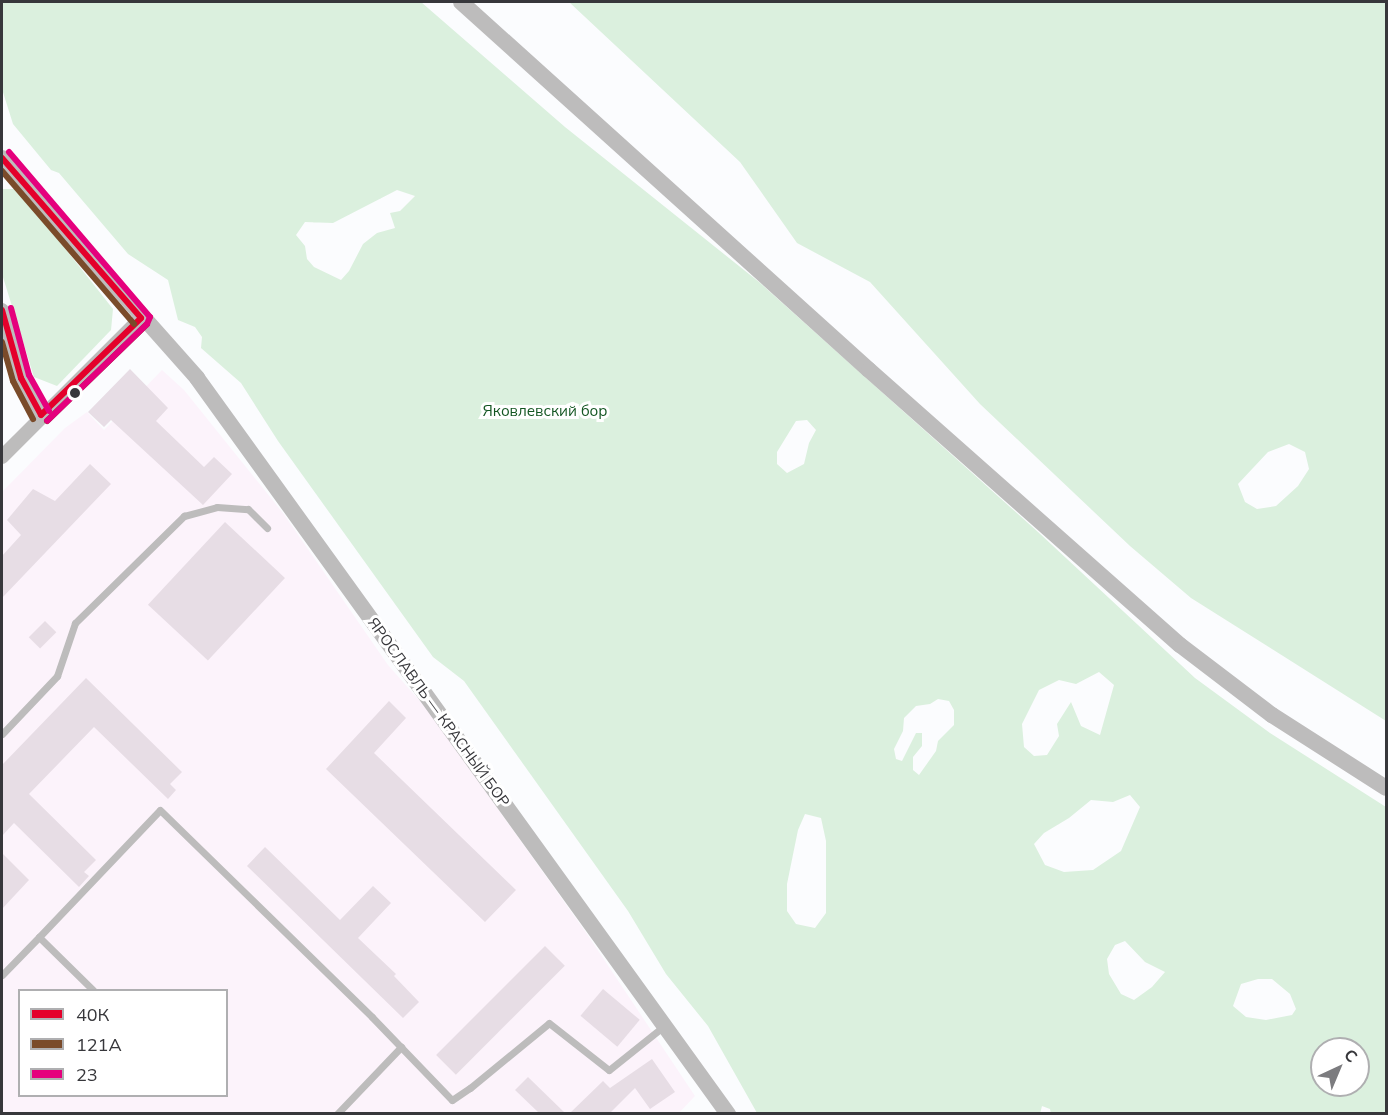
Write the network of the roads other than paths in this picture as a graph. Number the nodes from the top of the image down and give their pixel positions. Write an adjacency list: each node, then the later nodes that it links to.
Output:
1 (461, 2): 9 (street)
2 (2, 158): 4 (street, ЯРОСЛАВЛЬ — КРАСНЫЙ БОР)
3 (2, 310): 5 (street)
4 (141, 318): 5 (street); 13 (street, ЯРОСЛАВЛЬ — КРАСНЫЙ БОР)
5 (41, 415): 6 (street)
6 (2, 456)
7 (267, 528): 8 (lane)
8 (2, 734)
9 (1386, 788)
10 (39, 937): 11 (lane); 12 (lane); 14 (lane)
11 (2, 975)
12 (92, 989)
13 (665, 1025): 14 (lane); 16 (street, ЯРОСЛАВЛЬ — КРАСНЫЙ БОР)
14 (401, 1047): 15 (lane)
15 (337, 1113)
16 (728, 1113)

